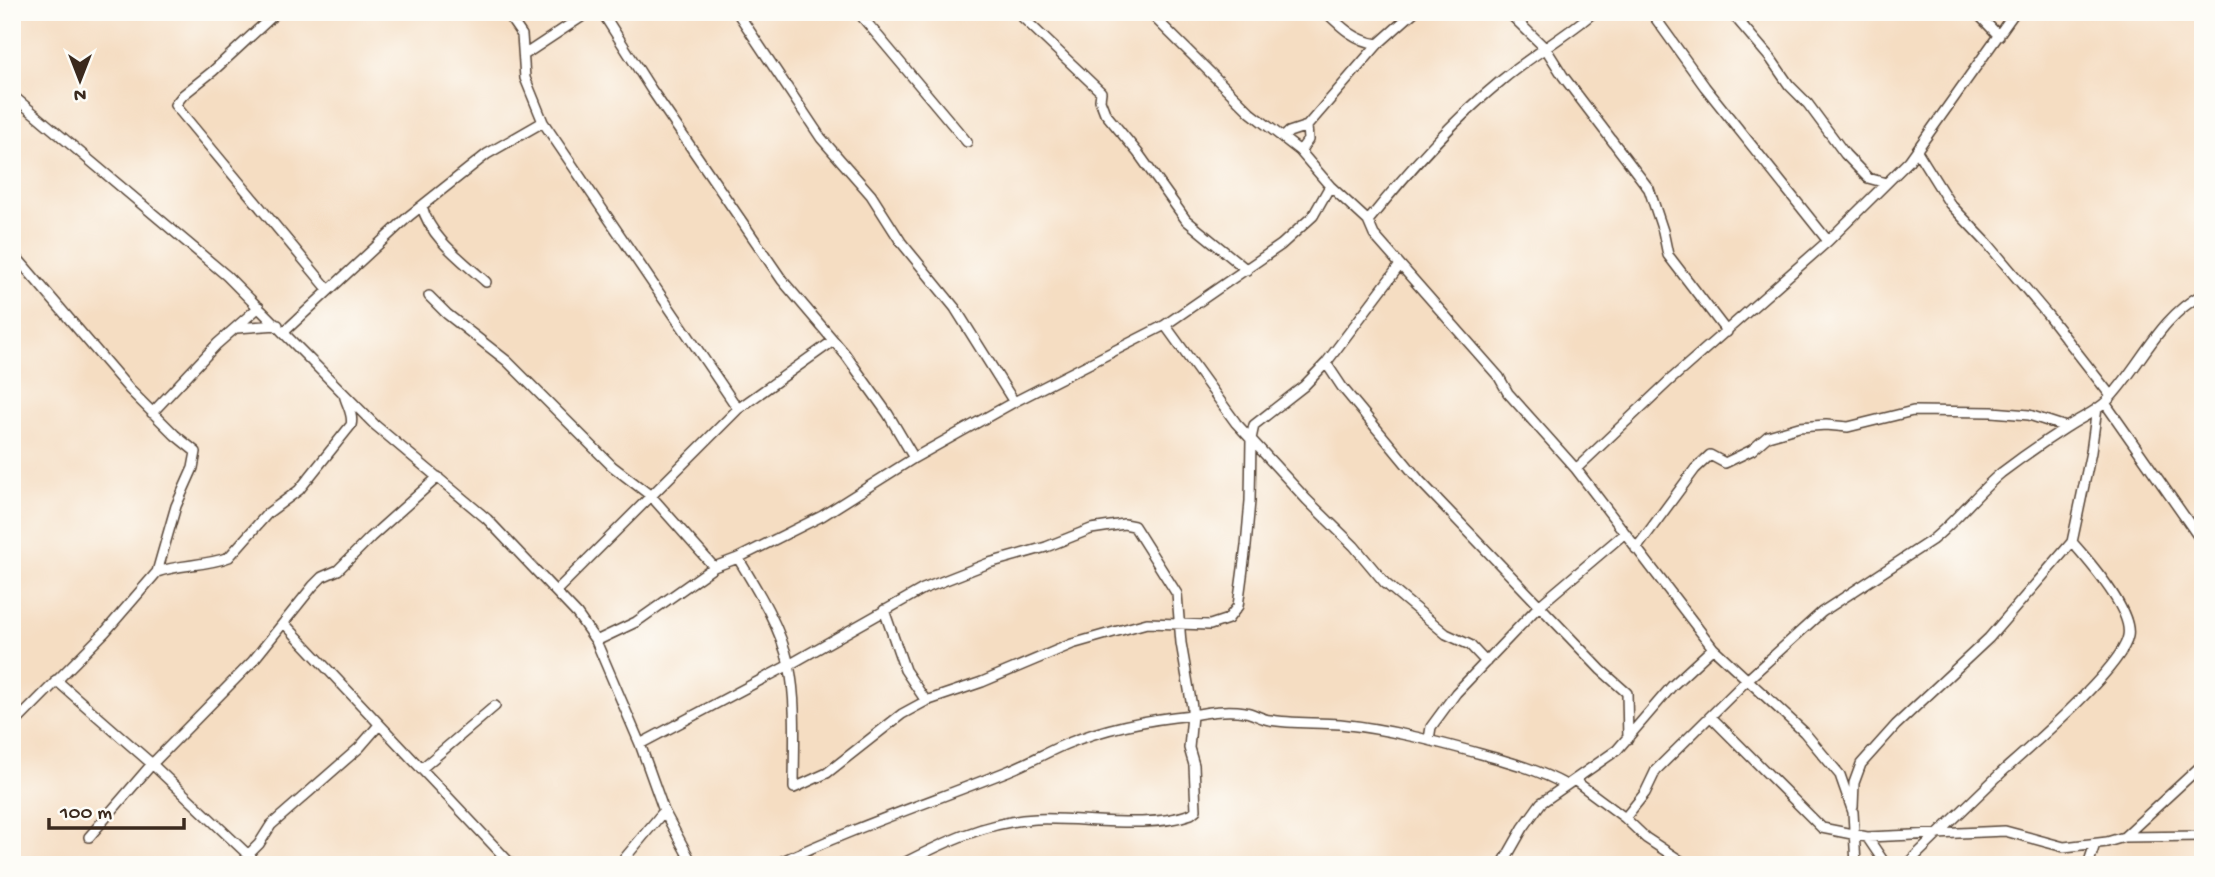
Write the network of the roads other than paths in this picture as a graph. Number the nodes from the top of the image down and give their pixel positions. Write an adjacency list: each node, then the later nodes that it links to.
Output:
1 (277, 12): 37 (street)
2 (506, 12): 20 (street)
3 (589, 12): 20 (street)
4 (602, 12): 45 (street)
5 (737, 12): 48 (street)
6 (858, 12): 25 (street)
7 (1017, 12): 35 (street)
8 (1149, 12): 24 (street)
9 (1326, 12): 18 (street)
10 (1414, 12): 18 (street)
11 (1508, 12): 19 (street)
12 (1594, 12): 19 (street)
13 (1651, 12): 32 (street)
14 (1731, 12): 28 (street)
15 (1976, 12): 17 (street)
16 (2015, 12): 17 (street)
17 (1999, 36): 27 (street)
18 (1378, 44): 23 (street)
19 (1546, 49): 31 (street); 44 (street)
20 (524, 55): 22 (street)
21 (12, 95): 40 (street)
22 (543, 122): 30 (street); 50 (street)
23 (1307, 127): 24 (street); 26 (street)
24 (1283, 138): 26 (street)
25 (967, 142)
26 (1300, 150): 29 (street)
27 (1917, 151): 28 (street); 49 (street)
28 (1886, 183): 32 (street)
29 (1330, 186): 31 (street); 35 (street)
30 (422, 206): 36 (street); 37 (street)
31 (1368, 221): 34 (street)
32 (1828, 241): 44 (street)
33 (12, 251): 51 (street)
34 (1401, 265): 46 (street); 55 (street)
35 (1247, 270): 41 (street)
36 (486, 282)
37 (328, 289): 43 (street)
38 (2203, 294): 49 (street)
39 (429, 296): 57 (street)
40 (259, 307): 42 (street); 43 (street)
41 (1165, 325): 48 (street); 53 (street)
42 (237, 328): 43 (street); 51 (street)
43 (281, 328): 47 (street)
44 (1727, 332): 55 (street)
45 (833, 341): 50 (street); 54 (street)
46 (1326, 363): 53 (street); 66 (street)
47 (344, 394): 56 (street); 64 (street)
48 (1014, 402): 54 (street)
49 (2104, 403): 52 (street); 59 (street); 60 (street)
50 (738, 409): 57 (street)
51 (152, 413): 64 (street)
52 (2066, 427): 61 (street); 75 (street)
53 (1251, 439): 69 (street); 72 (street)
54 (914, 458): 62 (street)
55 (1576, 469): 58 (street)
56 (438, 477): 65 (street); 68 (street)
57 (651, 496): 63 (street); 65 (street)
58 (1625, 533): 61 (street); 66 (street)
59 (2072, 542): 90 (street); 93 (street)
60 (2203, 543)
61 (1636, 549): 71 (street)
62 (738, 558): 63 (street); 73 (street)
63 (714, 567): 70 (street)
64 (157, 572): 74 (street)
65 (556, 591): 70 (street)
66 (1540, 605): 72 (street); 83 (street)
67 (884, 610): 69 (street); 73 (street); 76 (street)
68 (284, 623): 80 (street); 85 (street)
69 (1180, 625): 76 (street); 78 (street)
70 (596, 641): 84 (street)
71 (1713, 648): 75 (street); 83 (street)
72 (1486, 662): 82 (street)
73 (789, 665): 76 (street); 84 (street)
74 (56, 680): 81 (street); 85 (street)
75 (1748, 680): 79 (street); 90 (street)
76 (926, 701)
77 (495, 706): 87 (street)
78 (1192, 715): 82 (street); 104 (street); 105 (street)
79 (1711, 717): 91 (street); 92 (street)
80 (379, 724): 87 (street); 99 (street)
81 (12, 726)
82 (1429, 739): 88 (street)
83 (1628, 739): 88 (street)
84 (640, 744): 89 (street)
85 (152, 764): 95 (street); 99 (street)
86 (2203, 764): 97 (street)
87 (421, 769): 101 (street)
88 (1570, 783): 91 (street); 106 (street)
89 (664, 811): 102 (street); 103 (street)
90 (1853, 812): 92 (street)
91 (1625, 818): 107 (street)
92 (1853, 835): 96 (street); 108 (street)
93 (1937, 835): 96 (street); 98 (street); 110 (street)
94 (2203, 836): 97 (street)
95 (89, 837)
96 (1867, 837): 109 (street)
97 (2124, 837): 98 (street)
98 (2095, 844): 111 (street)
99 (249, 855): 100 (street)
100 (259, 865)
101 (512, 865)
102 (619, 865)
103 (693, 865)
104 (774, 865)
105 (900, 865)
106 (1503, 865)
107 (1687, 865)
108 (1856, 865)
109 (1886, 865)
110 (1906, 865)
111 (2088, 865)

